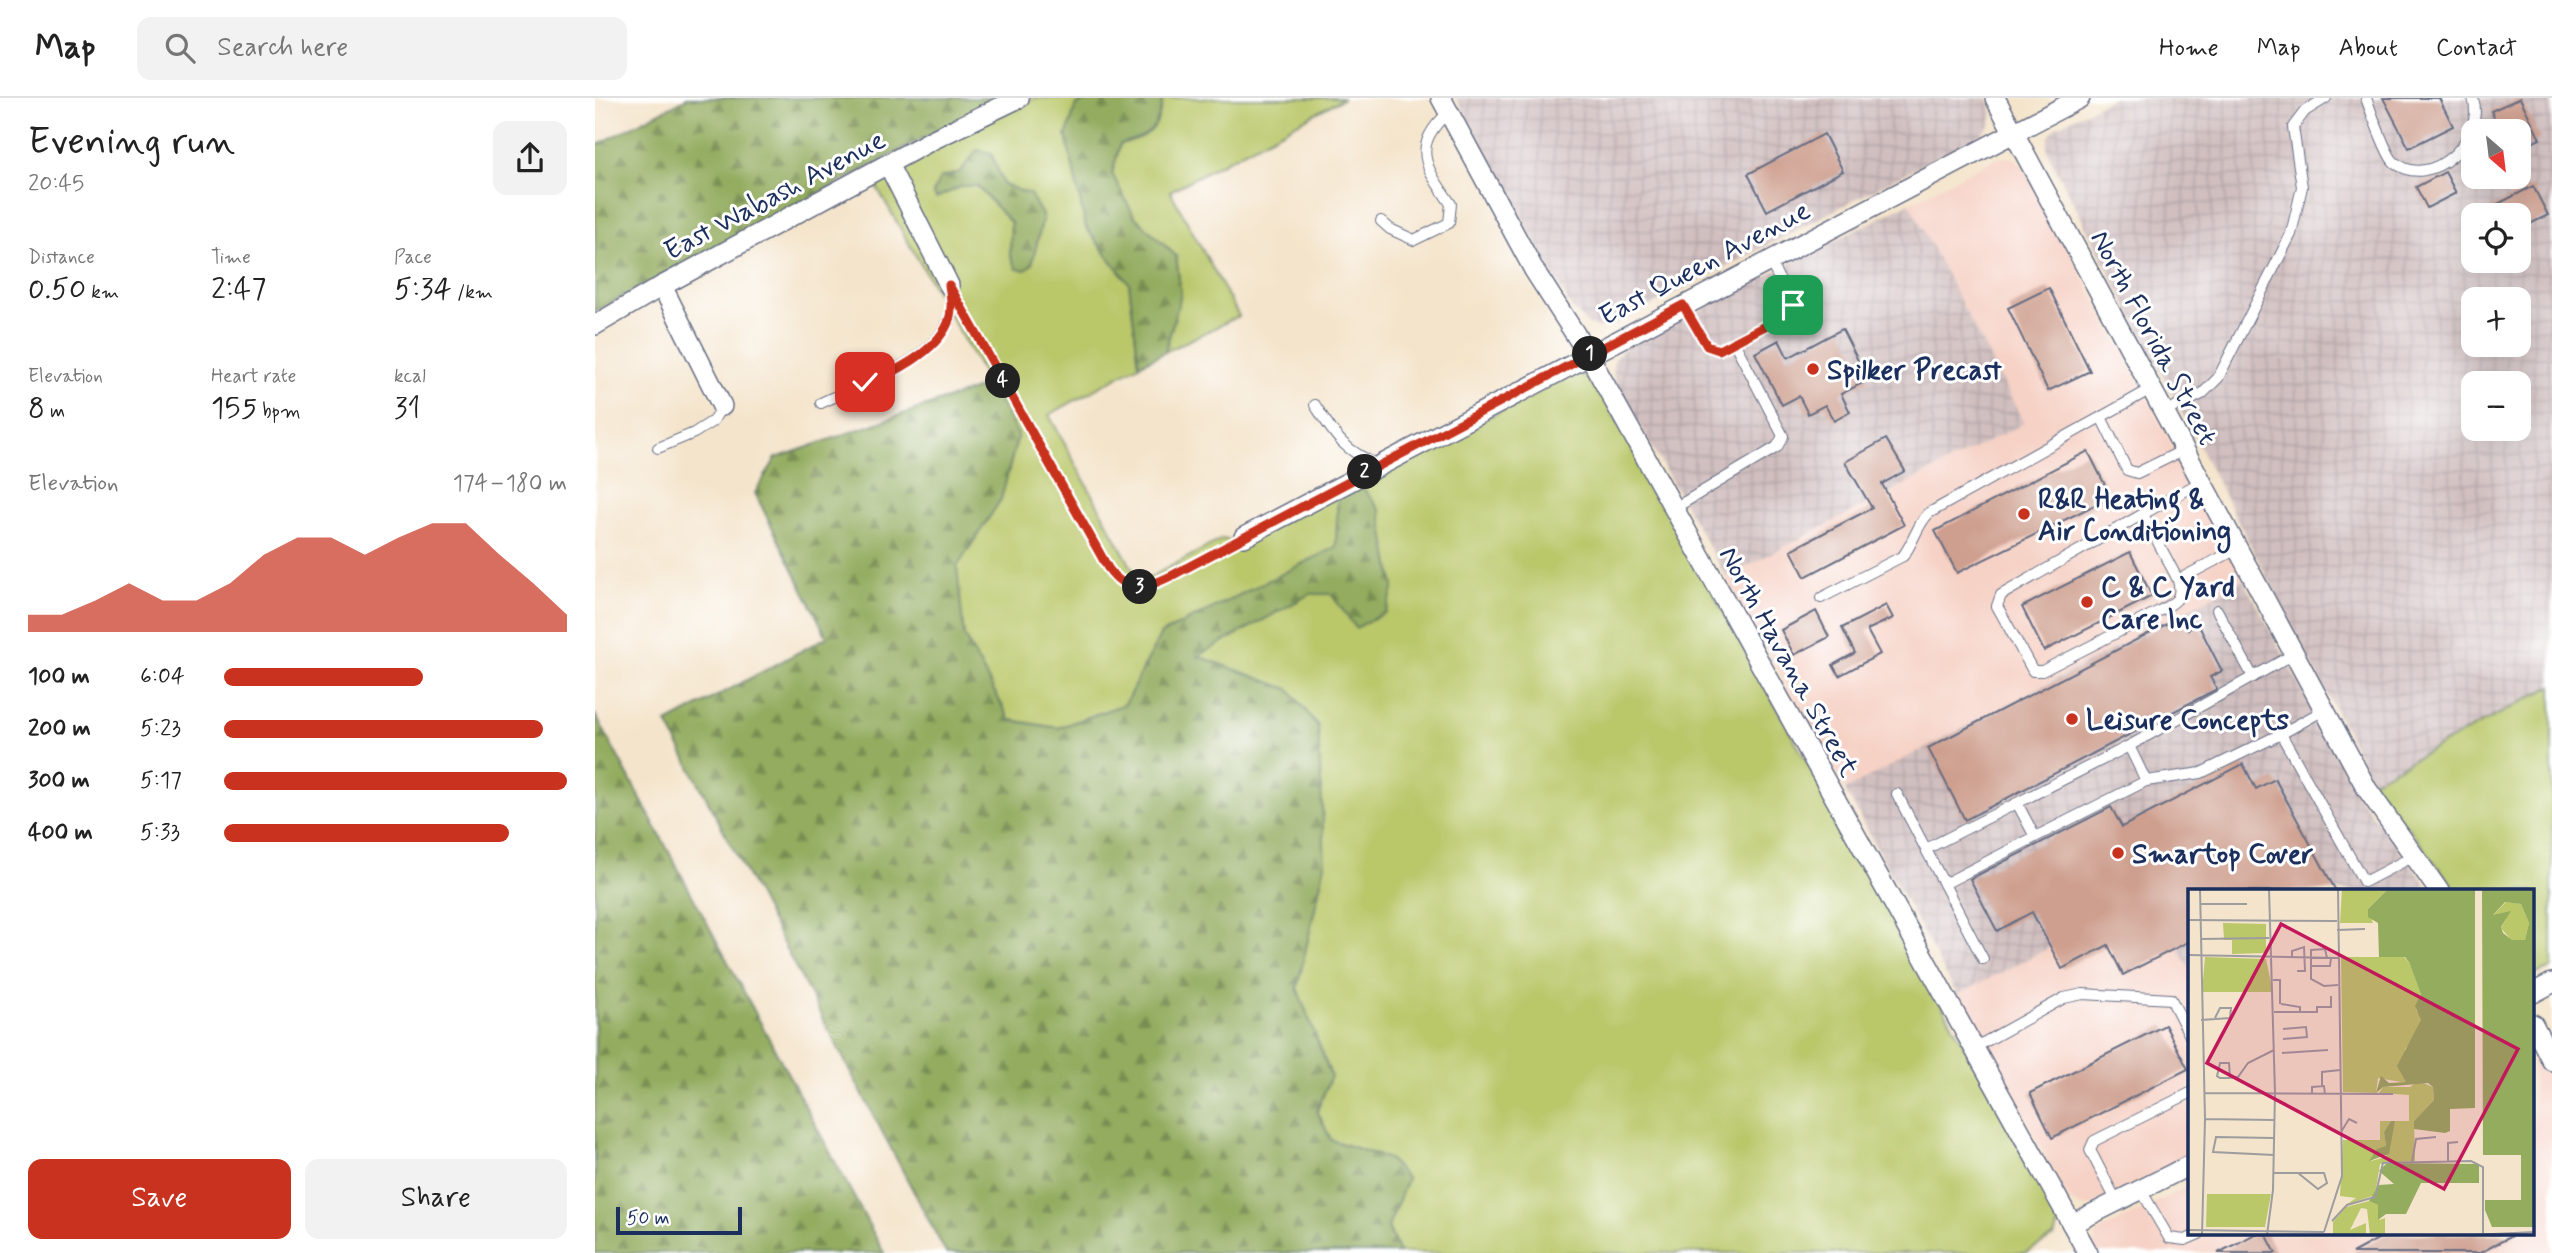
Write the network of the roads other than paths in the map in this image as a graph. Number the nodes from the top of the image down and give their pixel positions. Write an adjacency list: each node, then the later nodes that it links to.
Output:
1 (1019, 98): 9 (street, East Wabash Avenue)
2 (1995, 98): 8 (street, North Florida Street)
3 (2080, 98): 8 (street, East Queen Avenue)
4 (2326, 98): 22 (lane)
5 (2365, 98): 6 (lane)
6 (2473, 98)
7 (1445, 105): 10 (lane); 17 (street, North Havana Street)
8 (2013, 133): 11 (street, East Queen Avenue); 18 (street, North Florida Street)
9 (888, 164): 12 (street); 13 (street, East Wabash Avenue)
10 (1381, 221)
11 (1769, 260): 14 (street, East Queen Avenue); 16 (lane)
12 (949, 285): 19 (lane)
13 (662, 286): 15 (street, East Wabash Avenue); 21 (street)
14 (1683, 305): 16 (lane); 17 (street, East Queen Avenue)
15 (595, 325)
16 (1734, 342): 28 (lane)
17 (1588, 355): 26 (street, East Queen Avenue); 28 (street, North Havana Street)
18 (2151, 389): 22 (street, North Florida Street); 23 (lane)
19 (821, 403)
20 (1315, 405): 26 (lane)
21 (722, 406): 24 (lane)
22 (2164, 412): 25 (street, North Florida Street)
23 (2101, 417): 25 (lane); 33 (lane)
24 (658, 448)
25 (2184, 450): 27 (street, North Florida Street)
26 (1378, 465): 30 (street, East Queen Avenue)
27 (2201, 482): 29 (lane); 31 (street, North Florida Street)
28 (1674, 509): 53 (street, North Havana Street)
29 (2143, 514): 32 (lane); 32 (lane)
30 (1244, 537)
31 (2237, 549): 32 (lane); 35 (street, North Florida Street)
32 (2178, 580)
33 (1821, 598)
34 (2217, 610): 36 (lane)
35 (2294, 654): 36 (lane); 37 (street, North Florida Street)
36 (2253, 677): 39 (lane)
37 (2325, 710): 38 (lane); 45 (street, North Florida Street)
38 (2281, 734): 40 (lane); 45 (lane)
39 (2129, 746): 40 (lane); 42 (lane)
40 (2146, 781): 43 (lane)
41 (1897, 794): 44 (lane)
42 (2017, 803): 43 (lane); 44 (lane)
43 (2035, 837): 46 (lane)
44 (1926, 849): 46 (lane)
45 (2414, 856): 47 (street, North Florida Street)
46 (1944, 884): 48 (lane)
47 (2438, 889)
48 (1983, 959)
49 (2552, 983): 50 (street)
50 (2535, 992)
51 (2535, 1028): 54 (street)
52 (2188, 1032): 53 (lane)
53 (1974, 1048): 59 (street, North Havana Street)
54 (2552, 1061)
55 (2188, 1094): 58 (lane)
56 (2188, 1166): 57 (street)
57 (2141, 1190): 58 (street); 60 (lane)
58 (2117, 1202): 59 (street)
59 (2072, 1224): 61 (street, North Havana Street)
60 (2194, 1236)
61 (2088, 1253)

